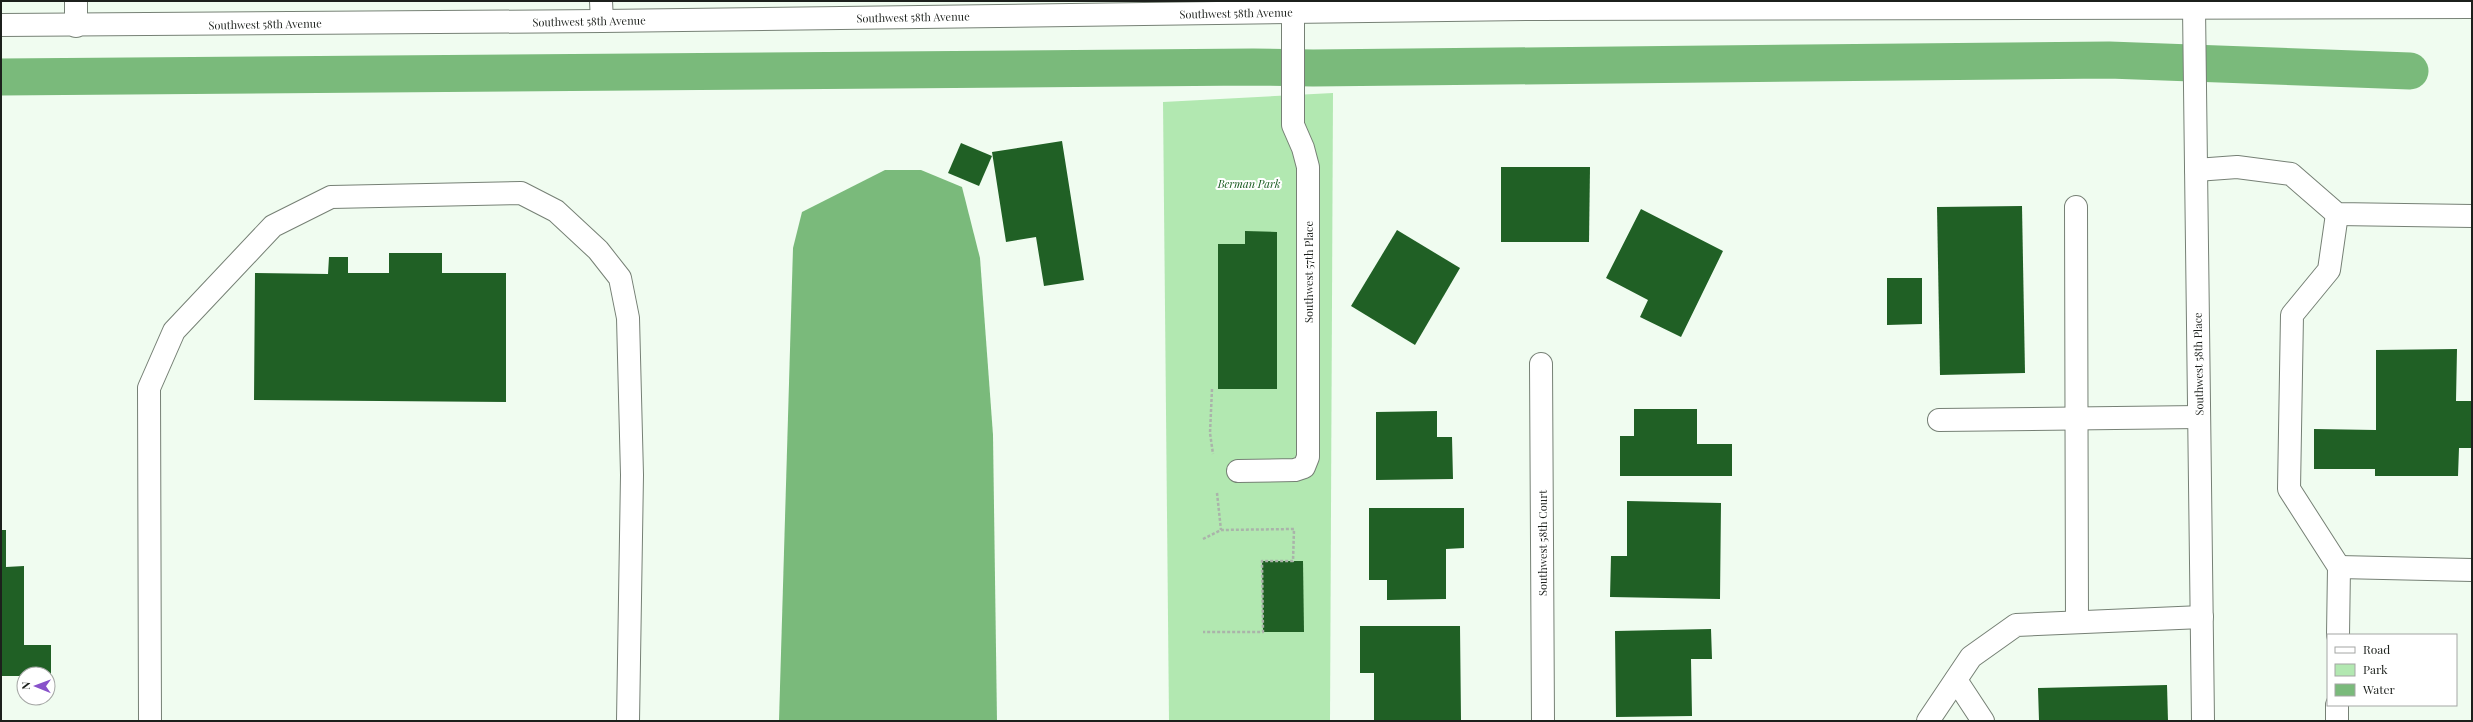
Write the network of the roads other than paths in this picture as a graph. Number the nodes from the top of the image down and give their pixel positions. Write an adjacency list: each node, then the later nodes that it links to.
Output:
1 (76, 1): 8 (street)
2 (1531, 5): 4 (street, Southwest 58th Avenue); 6 (street, Southwest 58th Avenue)
3 (2472, 7): 4 (street, Southwest 58th Avenue)
4 (2194, 8): 9 (street, Southwest 58th Place)
5 (602, 11): 6 (street, Southwest 58th Avenue); 8 (street, Southwest 58th Avenue)
6 (1293, 21): 17 (street, Southwest 57th Place)
7 (1, 25): 8 (street, Southwest 58th Avenue)
8 (76, 26)
9 (2196, 170): 11 (street); 14 (street, Southwest 58th Place)
10 (2076, 207): 15 (street)
11 (2337, 214): 12 (street); 18 (street)
12 (2472, 216)
13 (1541, 364): 27 (street, Southwest 58th Court)
14 (2199, 416): 15 (street); 20 (street, Southwest 58th Place)
15 (2077, 419): 16 (street); 21 (street)
16 (1939, 420)
17 (1238, 471)
18 (2339, 567): 19 (street); 22 (street)
19 (2472, 570)
20 (2202, 617): 21 (street); 30 (street, Southwest 58th Place)
21 (2077, 622): 23 (street)
22 (2338, 634)
23 (1956, 680): 28 (street); 29 (street)
24 (2337, 706): 31 (street)
25 (150, 721): 26 (street)
26 (628, 721)
27 (1544, 721)
28 (1928, 721)
29 (1983, 721)
30 (2203, 721)
31 (2337, 721)

